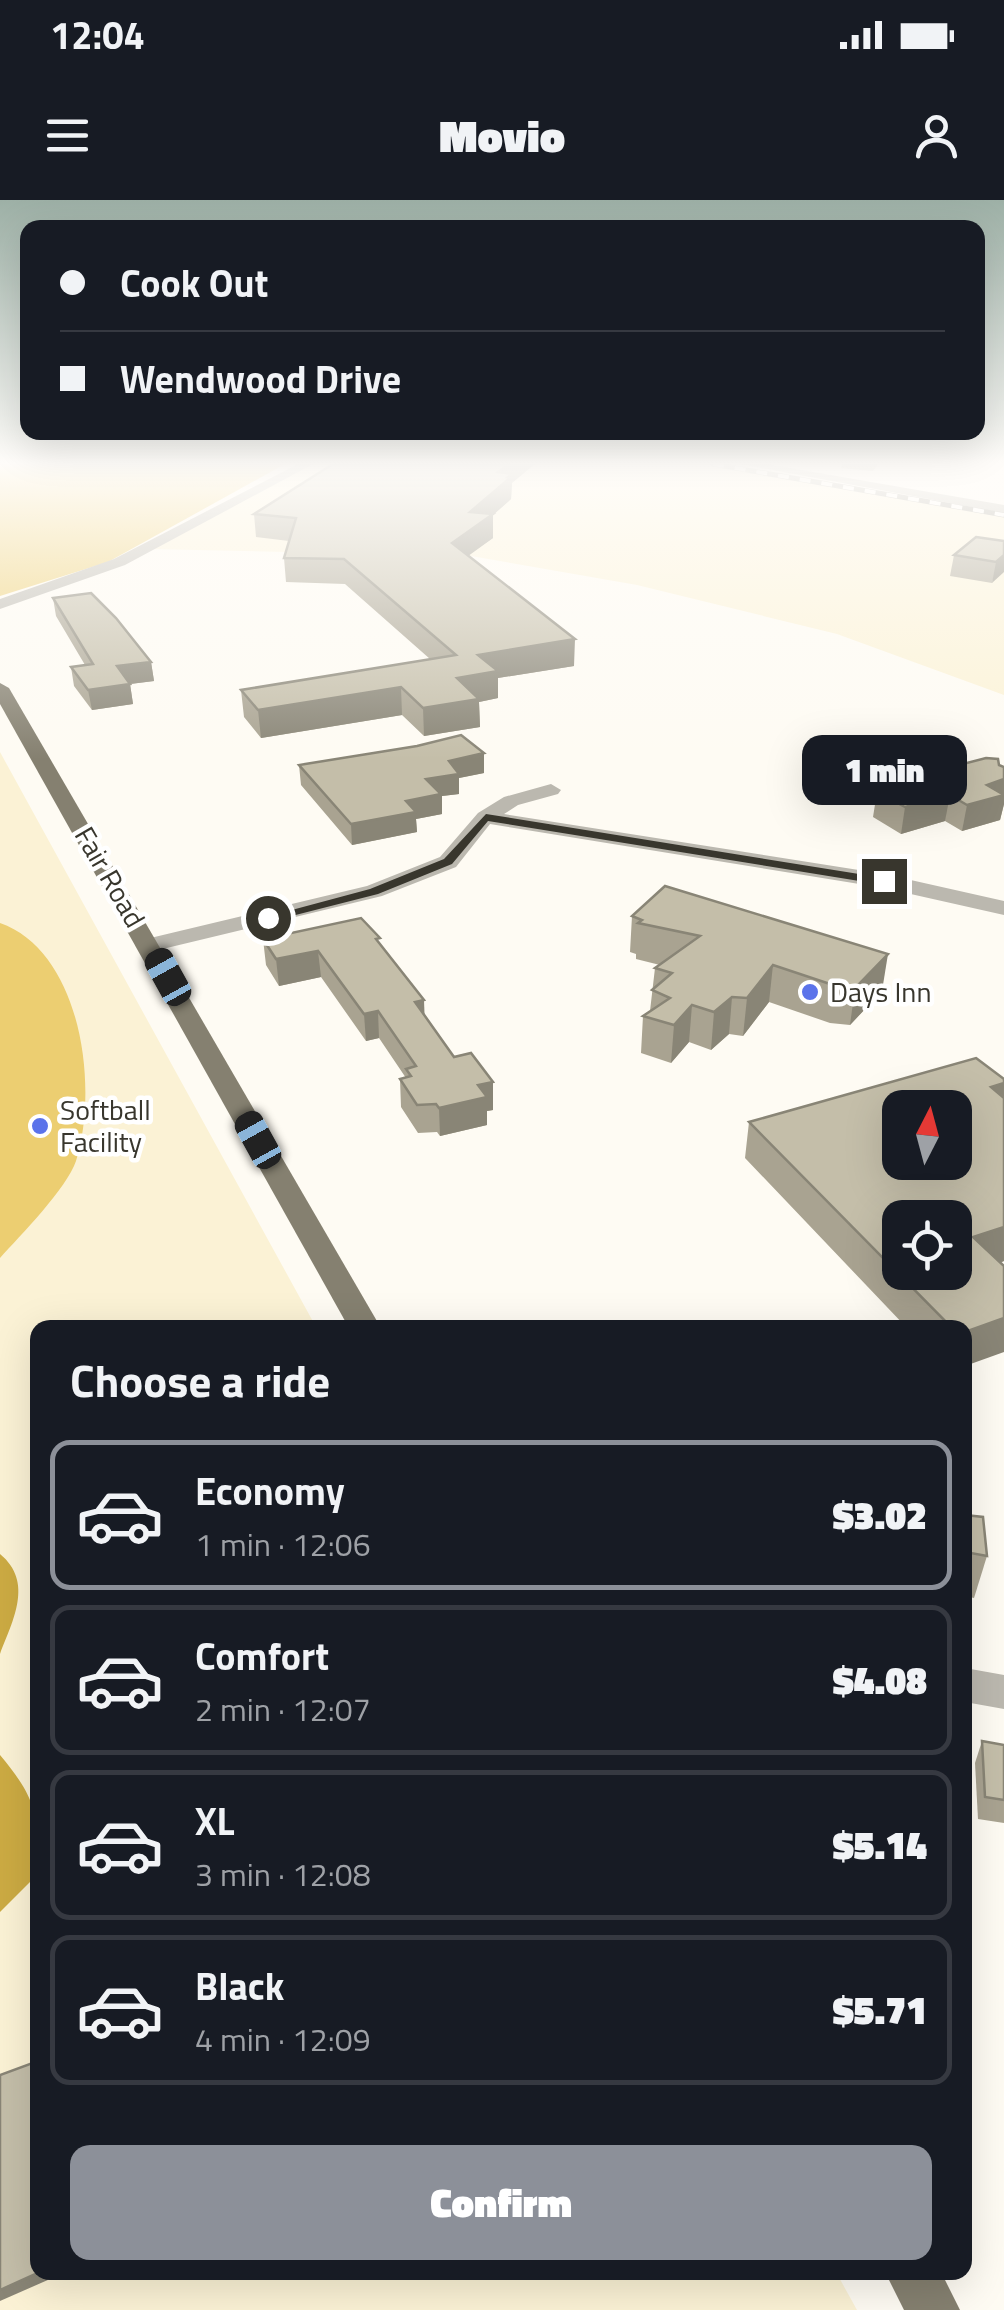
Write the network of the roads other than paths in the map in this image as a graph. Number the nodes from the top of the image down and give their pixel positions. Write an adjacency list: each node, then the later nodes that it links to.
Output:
1 (122, 562): 2 (street)
2 (0, 604)
3 (0, 688): 7 (main road, Fair Road)
4 (551, 790): 5 (street)
5 (486, 817): 6 (street); 7 (street)
6 (1004, 908)
7 (150, 945): 8 (main road, Fair Road)
8 (361, 1320)
9 (972, 1686): 10 (street)
10 (1004, 1692)
11 (915, 2280): 12 (main road)
12 (932, 2310)

